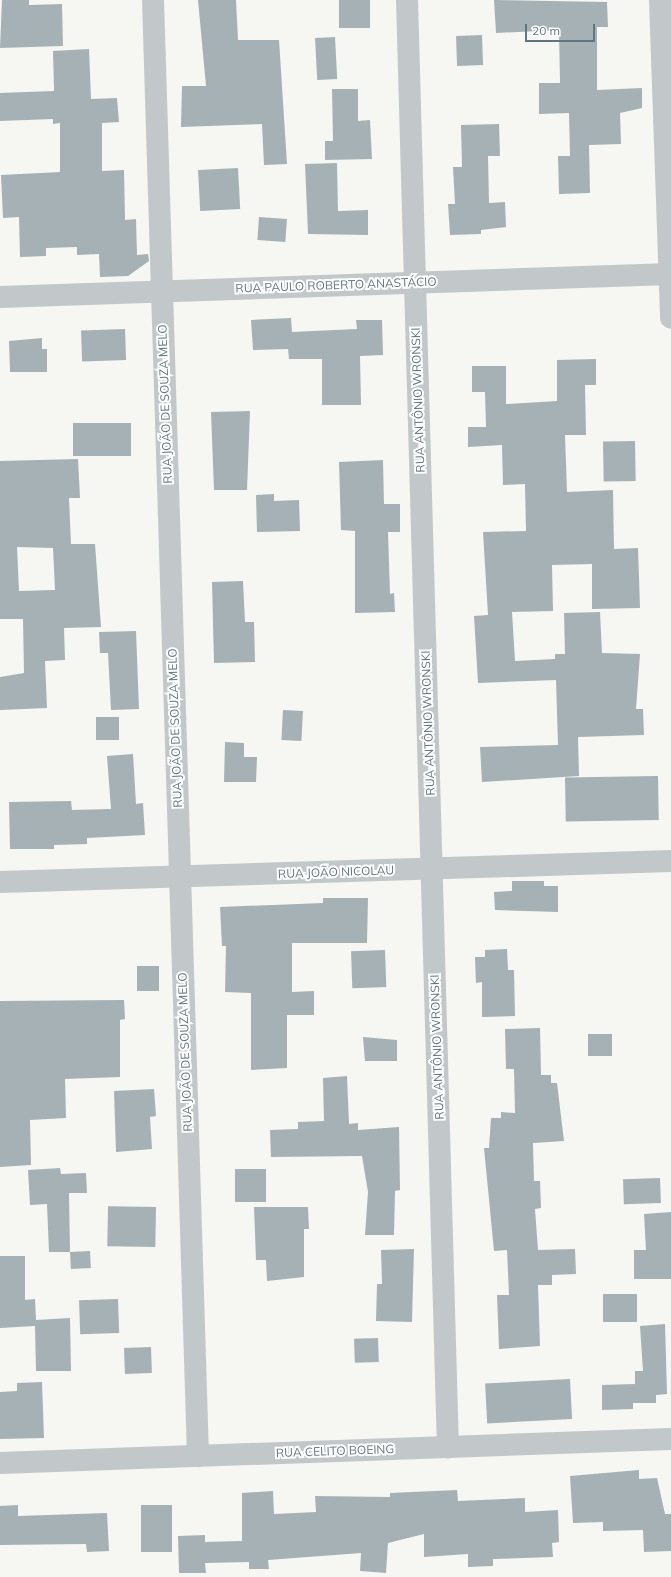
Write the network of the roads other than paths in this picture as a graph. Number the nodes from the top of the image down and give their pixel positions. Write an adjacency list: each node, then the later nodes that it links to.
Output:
1 (153, 0): 6 (street, RUA JOÃO DE SOUZA MELO)
2 (407, 0): 5 (street, RUA ANTÔNIO WRONSKI)
3 (660, 0): 4 (street)
4 (670, 274): 5 (street, RUA PAULO ROBERTO ANASTÁCIO); 8 (street)
5 (415, 283): 6 (street, RUA PAULO ROBERTO ANASTÁCIO); 10 (street, RUA ANTÔNIO WRONSKI)
6 (162, 291): 7 (street, RUA PAULO ROBERTO ANASTÁCIO); 11 (street, RUA JOÃO DE SOUZA MELO)
7 (0, 297)
8 (671, 318)
9 (671, 861): 10 (street, RUA JOÃO NICOLAU)
10 (432, 869): 11 (street, RUA JOÃO NICOLAU); 14 (street, RUA ANTÔNIO WRONSKI)
11 (180, 877): 12 (street, RUA JOÃO NICOLAU); 15 (street, RUA JOÃO DE SOUZA MELO)
12 (0, 882)
13 (671, 1439): 14 (street, RUA CELITO BOEING)
14 (448, 1447): 15 (street, RUA CELITO BOEING)
15 (198, 1456): 16 (street, RUA CELITO BOEING)
16 (0, 1463)

